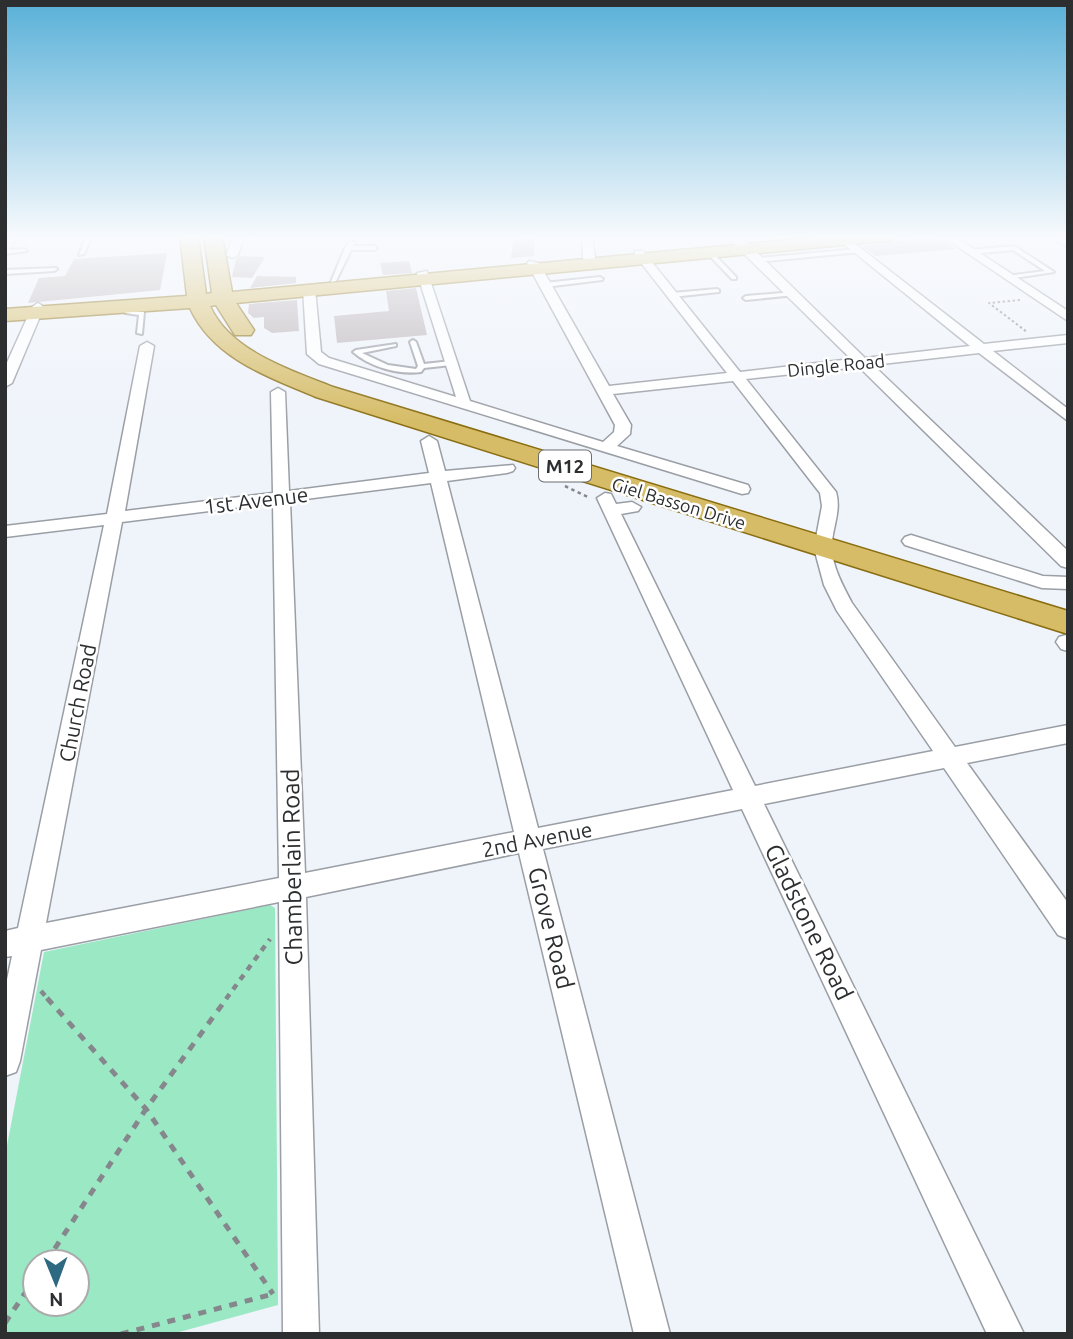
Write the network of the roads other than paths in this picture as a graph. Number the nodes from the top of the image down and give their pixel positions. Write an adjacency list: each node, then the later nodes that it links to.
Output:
1 (132, 298): 11 (main road)
2 (153, 298): 12 (main road)
3 (213, 298): 38 (main road, Giel Basson Drive / M12)
4 (310, 298): 27 (street)
5 (431, 298): 21 (street)
6 (553, 298): 25 (street)
7 (675, 298): 23 (street)
8 (798, 298): 20 (street)
9 (916, 298): 19 (street)
10 (1041, 298): 14 (street)
11 (37, 310): 12 (main road); 13 (main road); 24 (street)
12 (71, 310): 16 (lane)
13 (5, 313)
14 (1068, 317)
15 (1068, 338): 19 (street, Dingle Road)
16 (143, 339): 36 (street, Church Road)
17 (413, 342): 22 (lane)
18 (394, 345): 22 (lane)
19 (981, 348): 20 (street, Dingle Road); 28 (street)
20 (862, 362): 23 (street, Dingle Road); 40 (street)
21 (451, 363): 22 (lane); 27 (street)
22 (421, 366)
23 (735, 376): 25 (street, Dingle Road); 38 (street)
24 (5, 383)
25 (604, 391): 30 (street)
26 (284, 398): 34 (street, Chamberlain Road)
27 (460, 403): 30 (street)
28 (1068, 417)
29 (429, 441): 32 (street, Grove Road)
30 (605, 448): 33 (street)
31 (507, 468): 32 (street, 1st Avenue)
32 (438, 477): 34 (street, 1st Avenue); 48 (street, Grove Road)
33 (742, 489)
34 (282, 496): 36 (street, 1st Avenue); 49 (street, Chamberlain Road)
35 (616, 505): 47 (street, Gladstone Road)
36 (114, 518): 37 (street, 1st Avenue); 51 (street, Church Road)
37 (5, 532)
38 (824, 538): 43 (main road, Giel Basson Drive / M12); 44 (main road, Giel Basson Drive / M12); 46 (street)
39 (911, 541): 42 (street)
40 (1059, 545): 41 (street)
41 (1068, 562)
42 (1068, 583)
43 (1068, 605)
44 (1067, 636)
45 (1068, 734): 46 (street, 2nd Avenue)
46 (949, 758): 47 (street, 2nd Avenue); 50 (street)
47 (750, 798): 48 (street, 2nd Avenue); 55 (street, Gladstone Road)
48 (530, 841): 49 (street, 2nd Avenue); 54 (street, Grove Road)
49 (292, 886): 51 (street, 2nd Avenue); 53 (street, Chamberlain Road)
50 (1068, 926)
51 (18, 942): 52 (street, Church Road)
52 (5, 1061)
53 (301, 1334)
54 (653, 1334)
55 (1006, 1334)

